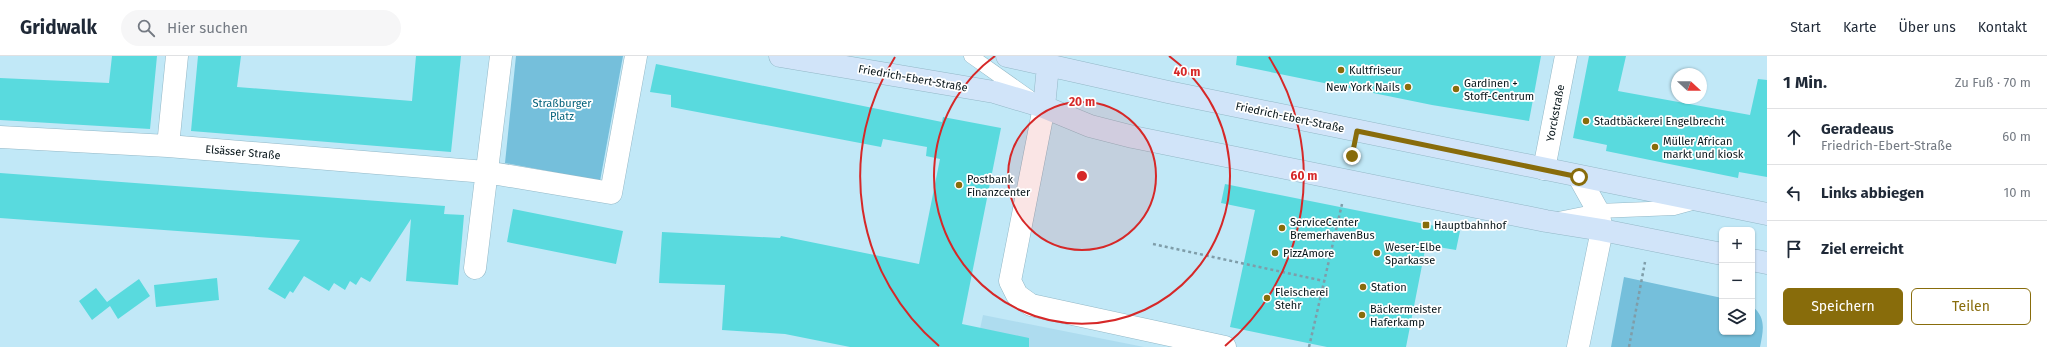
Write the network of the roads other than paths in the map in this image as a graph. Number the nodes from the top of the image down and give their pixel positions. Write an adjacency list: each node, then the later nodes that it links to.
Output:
1 (177, 56): 11 (street)
2 (501, 56): 13 (street)
3 (636, 56): 13 (street)
4 (780, 56): 9 (main road, Friedrich-Ebert-Straße)
5 (971, 56): 9 (lane, Friedrich-Ebert-Straße)
6 (1006, 56): 8 (main road, Friedrich-Ebert-Straße)
7 (1566, 56): 12 (street, Yorckstraße)
8 (1048, 61): 9 (main road); 12 (main road, Friedrich-Ebert-Straße)
9 (1044, 108): 17 (main road, Friedrich-Ebert-Straße); 22 (street)
10 (0, 137): 11 (street, Elsässer Straße)
11 (168, 146): 13 (street, Elsässer Straße)
12 (1544, 170): 14 (main road, Friedrich-Ebert-Straße)
13 (486, 172): 21 (street)
14 (1579, 177): 15 (main road, Friedrich-Ebert-Straße); 17 (street)
15 (1700, 201): 16 (main road, Friedrich-Ebert-Straße); 17 (lane, Friedrich-Ebert-Straße)
16 (1767, 214)
17 (1600, 220): 18 (main road, Friedrich-Ebert-Straße); 23 (street)
18 (1719, 253)
19 (1755, 261): 20 (main road)
20 (1767, 263)
21 (475, 268)
22 (1225, 347)
23 (1578, 347)

